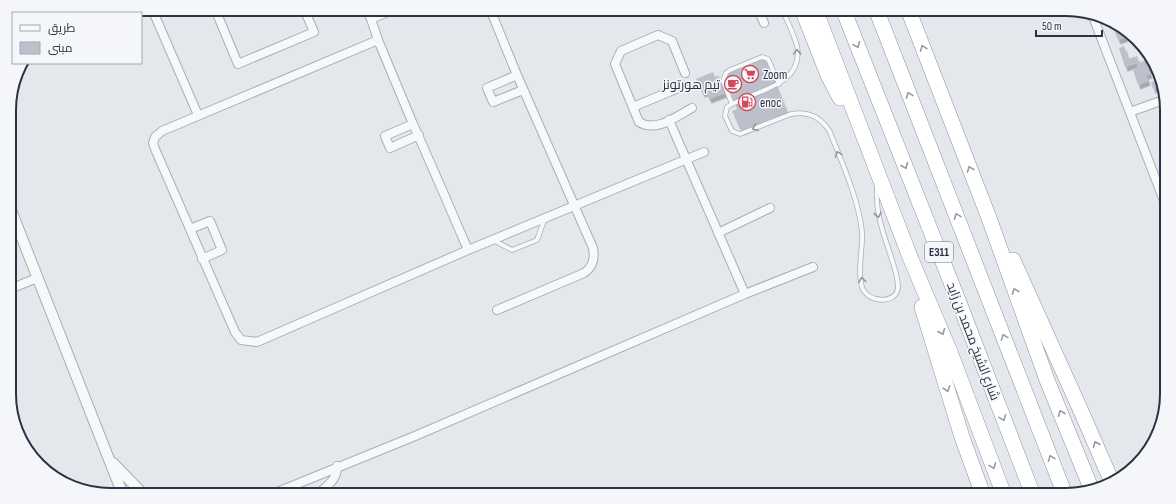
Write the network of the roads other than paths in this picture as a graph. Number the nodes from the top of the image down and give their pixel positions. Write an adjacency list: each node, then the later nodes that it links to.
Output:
1 (155, 16): 28 (street)
2 (218, 16): 3 (street)
3 (307, 16)
4 (370, 16): 14 (street)
5 (376, 16): 14 (street)
6 (493, 16): 19 (street)
7 (761, 16): 16 (street)
8 (785, 16): 20 (lane, one-way to 8)
9 (805, 16): 31 (highway)
10 (818, 16): 31 (highway)
11 (846, 16): 63 (highway, شارع الشيخ محمد بن زايد / E311, one-way to 63)
12 (879, 16): 64 (highway, E311, one-way to 12)
13 (911, 16): 40 (highway, one-way to 13)
14 (371, 19): 17 (street)
15 (1095, 21): 27 (street)
16 (764, 22)
17 (378, 40): 28 (street); 30 (street)
18 (685, 73): 25 (street)
19 (517, 75): 22 (street); 22 (street)
20 (779, 84): 24 (lane); 24 (lane)
21 (683, 86): 25 (street)
22 (523, 90): 37 (street)
23 (1159, 101): 27 (street)
24 (732, 104): 35 (lane, one-way to 24)
25 (633, 107): 29 (street)
26 (692, 108): 29 (street)
27 (1130, 112): 36 (street)
28 (198, 115): 42 (street)
29 (669, 120): 34 (street)
30 (414, 124): 32 (street); 32 (street)
31 (859, 124): 35 (highway)
32 (419, 136): 45 (street)
33 (704, 152): 34 (street)
34 (686, 159): 37 (street); 43 (street)
35 (880, 177): 46 (highway)
36 (1160, 190)
37 (574, 206): 39 (street); 52 (street)
38 (770, 208): 43 (street)
39 (545, 218): 44 (street); 44 (lane)
40 (989, 218): 55 (highway, one-way to 40); 56 (highway, one-way to 40)
41 (16, 222): 49 (street)
42 (190, 229): 47 (street); 47 (street)
43 (718, 232): 51 (street)
44 (492, 240): 45 (street)
45 (468, 250): 47 (street)
46 (910, 257): 61 (highway, one-way to 61); 62 (highway, one-way to 62)
47 (202, 259)
48 (813, 267): 51 (street)
49 (37, 278): 50 (street); 53 (street)
50 (16, 287)
51 (745, 294): 54 (street)
52 (497, 310)
53 (110, 460): 57 (street); 58 (street)
54 (337, 466): 59 (street); 60 (street)
55 (1109, 477)
56 (1090, 485)
57 (120, 488)
58 (137, 488)
59 (286, 488)
60 (324, 488)
61 (980, 488)
62 (1001, 488)
63 (1030, 488)
64 (1062, 488)

